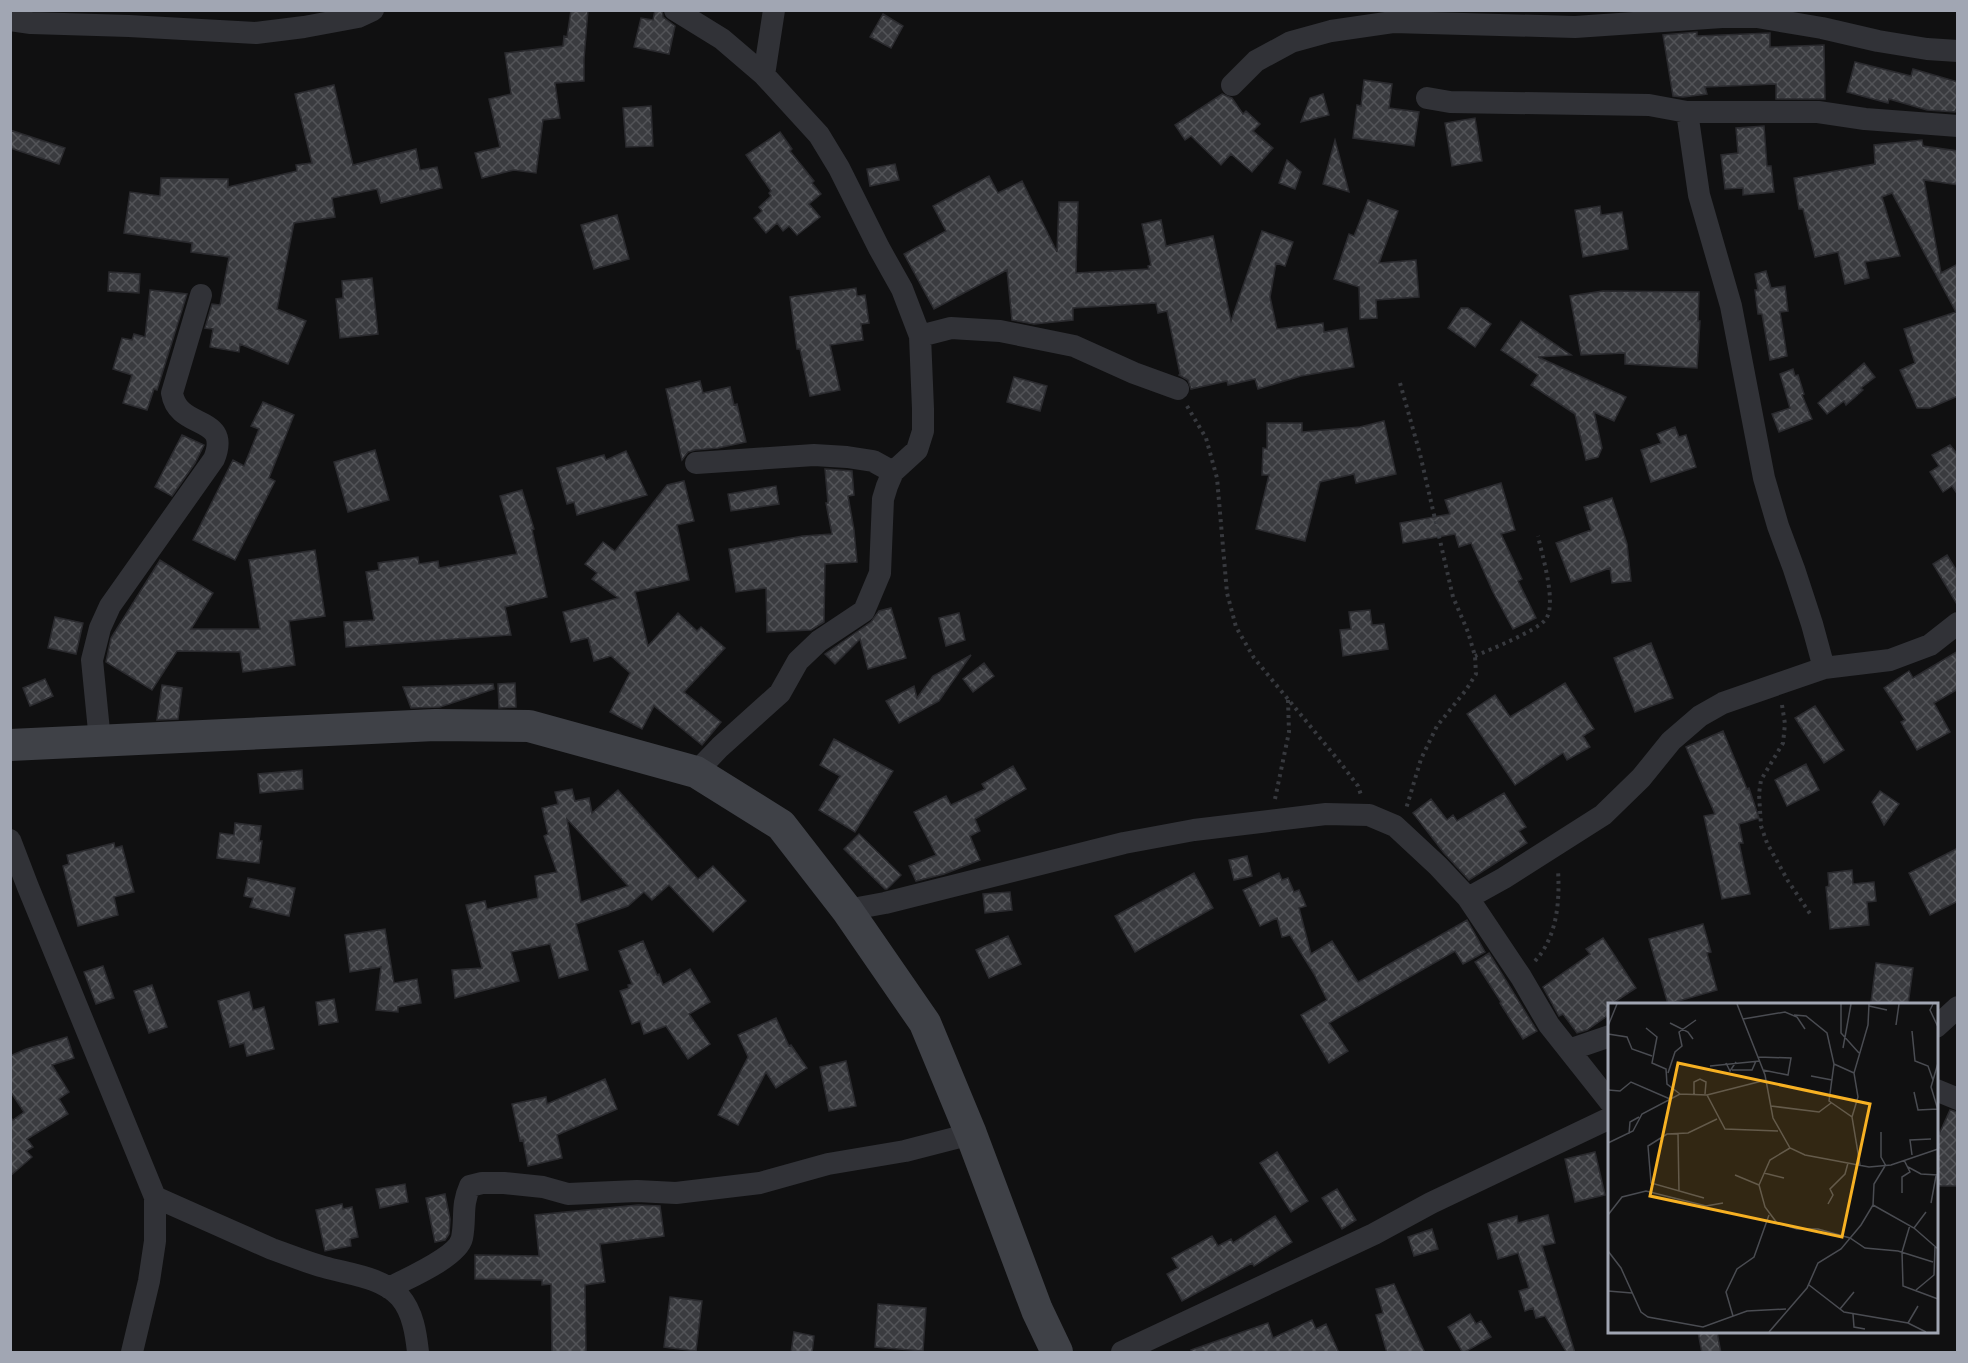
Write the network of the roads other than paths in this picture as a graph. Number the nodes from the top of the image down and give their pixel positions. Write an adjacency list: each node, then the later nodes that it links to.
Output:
1 (373, 10): 4 (street)
2 (675, 10): 6 (street)
3 (774, 10): 6 (street)
4 (10, 20)
5 (1958, 51): 7 (street)
6 (764, 75): 12 (street)
7 (1232, 85)
8 (1427, 98): 9 (street)
9 (1687, 112): 10 (street); 17 (street)
10 (1958, 126)
11 (201, 295): 18 (street)
12 (920, 336): 13 (street); 15 (street)
13 (1178, 389)
14 (696, 463): 15 (street)
15 (893, 472): 20 (street)
16 (1958, 623): 17 (street)
17 (1824, 668): 22 (street)
18 (100, 741): 19 (street); 20 (street)
19 (10, 745)
20 (696, 772): 23 (street)
21 (10, 840): 33 (street)
22 (1468, 898): 23 (street); 27 (street)
23 (847, 910): 32 (street)
24 (1958, 1007): 25 (street)
25 (1938, 1025)
26 (1608, 1037): 27 (street)
27 (1569, 1050): 29 (street)
28 (1938, 1091): 30 (street)
29 (1608, 1099)
30 (1958, 1099)
31 (1608, 1119): 38 (street)
32 (971, 1134): 34 (street); 37 (street)
33 (155, 1197): 34 (street); 35 (street)
34 (389, 1288): 36 (street)
35 (132, 1353)
36 (418, 1353)
37 (1057, 1353)
38 (1122, 1353)

